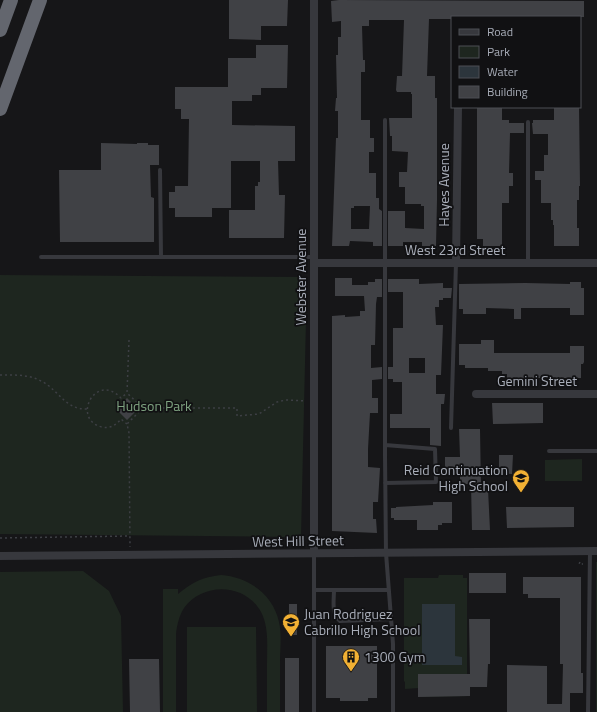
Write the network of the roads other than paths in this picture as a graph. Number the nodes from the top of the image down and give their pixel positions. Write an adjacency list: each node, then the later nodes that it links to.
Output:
1 (11, 0): 4 (highway)
2 (40, 0): 6 (highway)
3 (314, 0): 12 (street, Webster Avenue)
4 (0, 30)
5 (458, 108): 13 (street, Hayes Avenue)
6 (0, 109)
7 (386, 120): 16 (lane)
8 (528, 122): 14 (lane)
9 (160, 170): 11 (lane)
10 (41, 257): 11 (lane)
11 (161, 257): 12 (lane)
12 (314, 260): 16 (street, West 23rd Street); 25 (street, Webster Avenue)
13 (456, 263): 14 (street, West 23rd Street); 16 (street, West 23rd Street); 19 (lane)
14 (528, 263): 15 (street, West 23rd Street)
15 (597, 263)
16 (385, 264): 20 (lane)
17 (476, 394): 18 (street, Gemini Street)
18 (597, 394)
19 (452, 428)
20 (384, 445): 23 (lane); 23 (lane)
21 (549, 451): 22 (lane)
22 (597, 451)
23 (385, 482): 26 (lane)
24 (593, 551): 26 (street, West Hill Street); 34 (lane)
25 (314, 553): 26 (street, West Hill Street); 27 (street, West Hill Street); 28 (lane)
26 (386, 553): 30 (lane)
27 (0, 556)
28 (314, 590): 29 (lane); 32 (lane)
29 (334, 590): 30 (lane); 31 (lane)
30 (389, 590): 31 (lane)
31 (391, 619): 33 (lane)
32 (314, 712)
33 (393, 712)
34 (588, 712)

